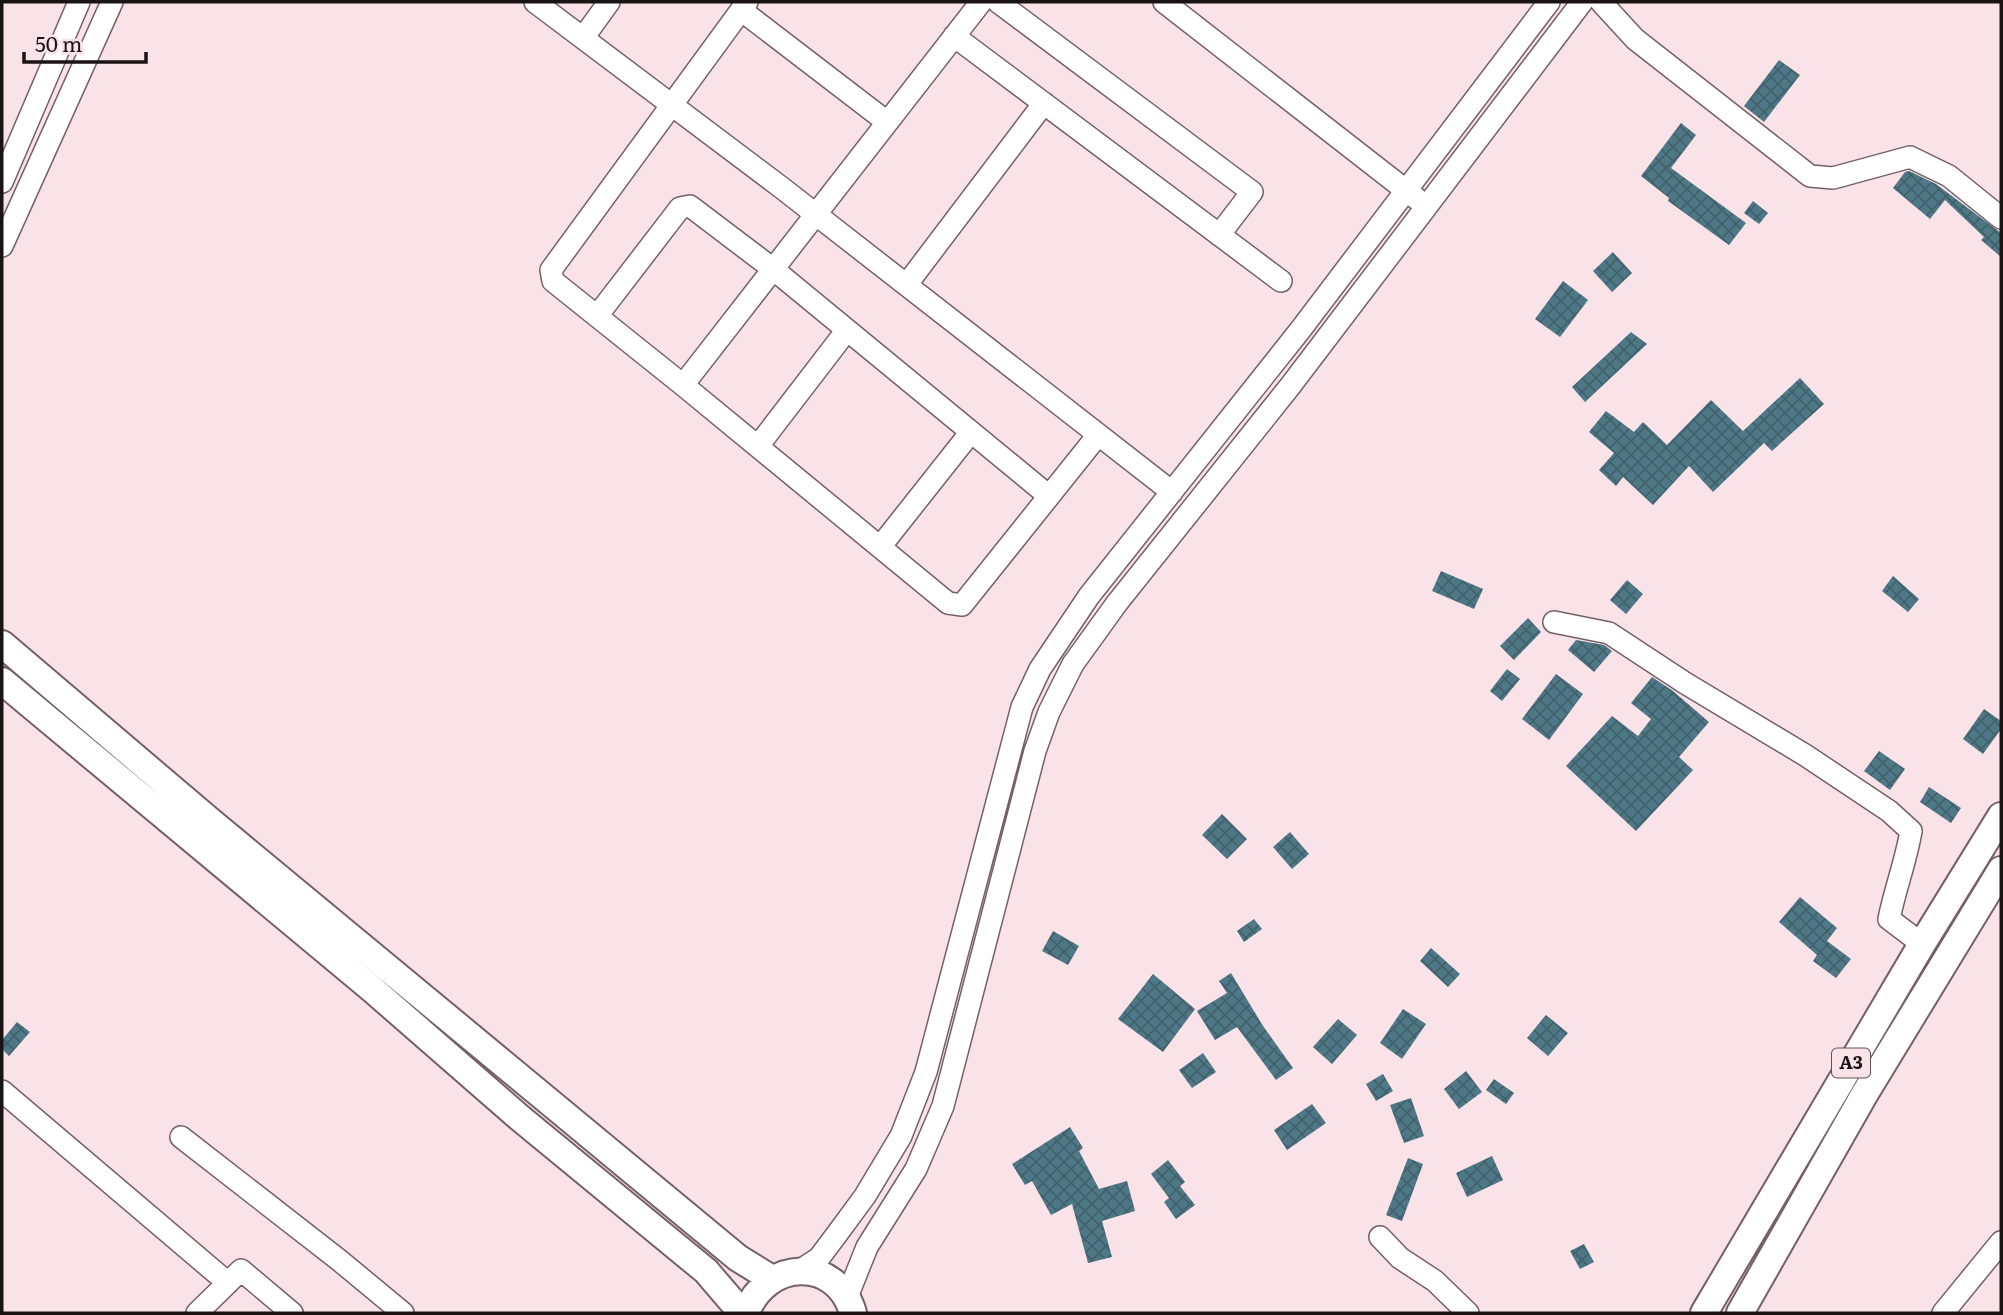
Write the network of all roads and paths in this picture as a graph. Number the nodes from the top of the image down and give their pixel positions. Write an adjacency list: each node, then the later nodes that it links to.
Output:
1 (79, 2): 17 (street)
2 (111, 2): 23 (street)
3 (535, 2): 13 (street)
4 (609, 2): 13 (street)
5 (981, 2): 12 (street)
6 (998, 2): 22 (street)
7 (1164, 2): 18 (street)
8 (1549, 2): 18 (street)
9 (1582, 2): 19 (street)
10 (1601, 2): 21 (street)
11 (744, 6): 15 (street); 16 (street)
12 (954, 36): 14 (street); 16 (street)
13 (583, 38): 15 (street)
14 (1044, 103): 22 (street); 26 (street)
15 (672, 105): 20 (street); 27 (street)
16 (887, 122): 20 (street)
17 (2, 182)
18 (1406, 191): 19 (street); 33 (street)
19 (1427, 206): 49 (street)
20 (816, 214): 24 (street); 26 (street)
21 (2001, 218)
22 (1219, 235): 25 (street)
23 (2, 246)
24 (773, 269): 27 (street); 28 (street); 29 (street)
25 (1281, 281)
26 (906, 285): 31 (street)
27 (597, 316): 29 (street)
28 (847, 330): 30 (street); 32 (street)
29 (683, 385): 32 (street)
30 (971, 432): 34 (street); 35 (street)
31 (1098, 435): 33 (street); 34 (street)
32 (758, 446): 35 (street)
33 (1172, 492): 46 (street)
34 (1049, 496): 35 (street)
35 (880, 547)
36 (1554, 622): 41 (street)
37 (2, 644): 47 (main road)
38 (2, 681): 53 (main road)
39 (2001, 816): 41 (main road, A3)
40 (2001, 870): 56 (main road, A3)
41 (1922, 944): 55 (main road, A3)
42 (2, 1091): 48 (street)
43 (181, 1137): 52 (street)
44 (1380, 1237): 54 (street)
45 (2001, 1242): 57 (street)
46 (799, 1271): 47 (main road); 49 (main road)
47 (772, 1279): 53 (main road)
48 (228, 1283): 50 (street); 51 (street)
49 (850, 1305)
50 (197, 1313)
51 (292, 1313)
52 (403, 1313)
53 (744, 1313)
54 (1468, 1313)
55 (1704, 1313)
56 (1740, 1313)
57 (1943, 1313)

